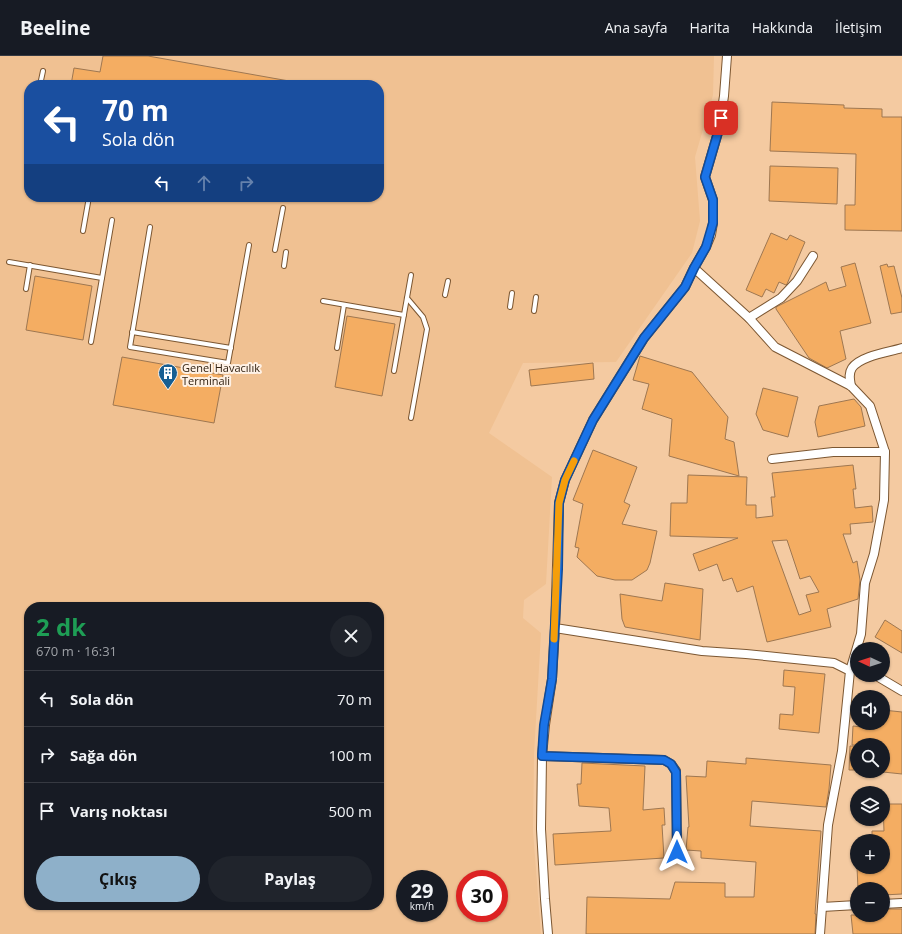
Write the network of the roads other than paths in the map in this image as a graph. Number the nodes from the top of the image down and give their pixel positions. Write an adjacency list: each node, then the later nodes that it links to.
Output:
1 (726, 56): 16 (street)
2 (43, 71): 3 (lane)
3 (41, 80)
4 (88, 202): 8 (lane)
5 (283, 208): 10 (lane)
6 (112, 220): 18 (lane)
7 (150, 227): 31 (lane)
8 (83, 231)
9 (249, 245): 33 (lane)
10 (275, 250)
11 (286, 252): 15 (lane)
12 (813, 256): 30 (street)
13 (9, 262): 14 (lane)
14 (30, 265): 18 (lane); 20 (lane)
15 (284, 266)
16 (694, 268): 30 (street); 41 (street)
17 (411, 274): 24 (lane)
18 (102, 278): 32 (lane)
19 (448, 281): 22 (lane)
20 (26, 289)
21 (512, 293): 27 (lane)
22 (445, 295)
23 (536, 297): 28 (lane)
24 (407, 298): 29 (lane); 38 (lane)
25 (323, 301): 26 (lane)
26 (344, 305): 29 (lane); 34 (lane)
27 (510, 307)
28 (534, 311)
29 (404, 315): 36 (lane)
30 (749, 318): 37 (street)
31 (132, 332): 33 (lane); 33 (lane)
32 (91, 342)
33 (231, 348)
34 (337, 348)
35 (902, 348): 37 (street)
36 (394, 371)
37 (851, 386): 39 (street)
38 (411, 418)
39 (885, 452): 40 (street); 42 (street)
40 (772, 459)
41 (555, 628): 43 (street); 46 (street)
42 (859, 642)
43 (850, 671): 51 (street)
44 (886, 682): 45 (street)
45 (902, 691)
46 (542, 756): 47 (street); 52 (street)
47 (677, 852)
48 (902, 903): 49 (street)
49 (890, 904)
50 (850, 905): 51 (street)
51 (822, 907): 53 (street)
52 (548, 934)
53 (820, 934)

